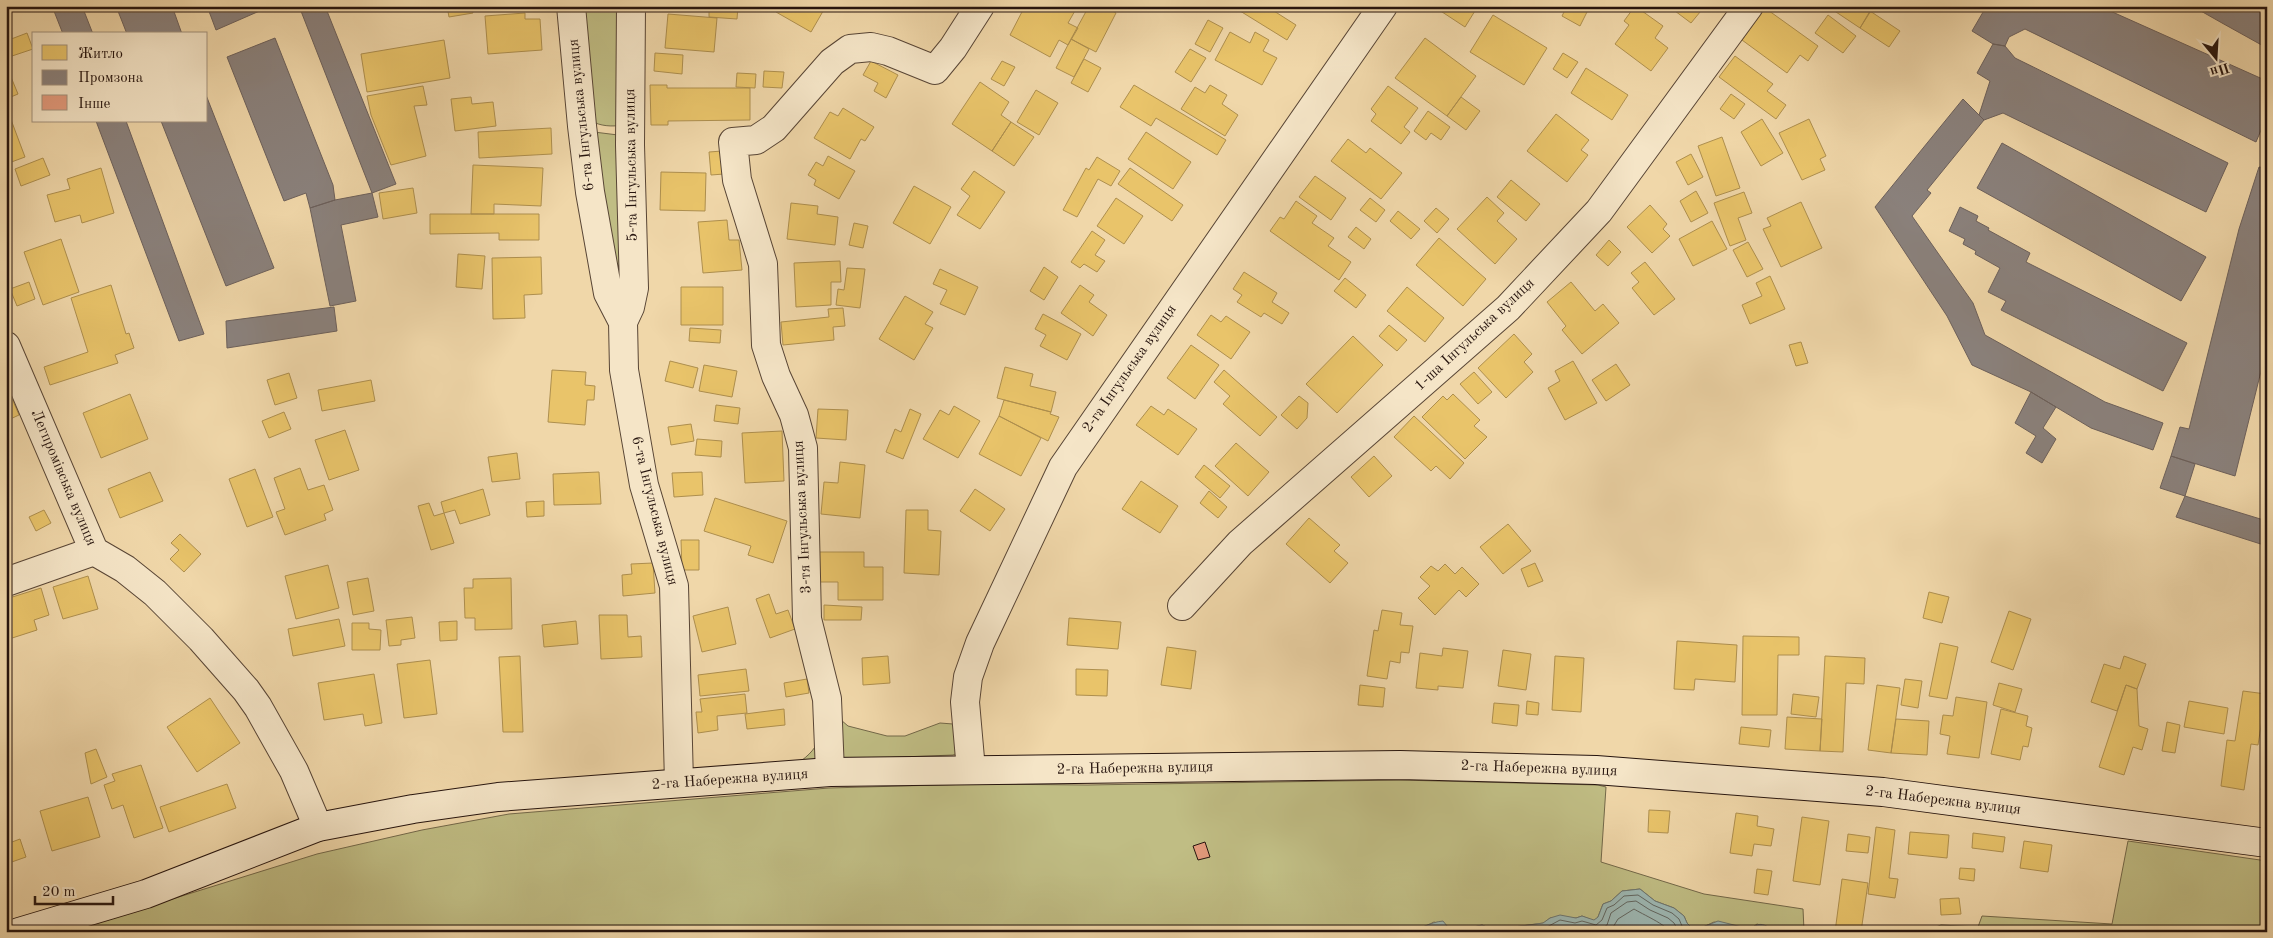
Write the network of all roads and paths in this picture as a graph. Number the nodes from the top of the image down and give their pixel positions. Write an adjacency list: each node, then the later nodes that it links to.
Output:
1 (571, 6): 6 (street, 6-та Інгульська вулиця)
2 (631, 6): 6 (street, 5-та Інгульська вулиця)
3 (980, 6): 12 (street, 3-тя Інгульська вулиця)
4 (1383, 6): 11 (street, 2-га Інгульська вулиця)
5 (1749, 6): 10 (street, 1-ша Інгульська вулиця)
6 (623, 322): 13 (street, 6-та Інгульська вулиця)
7 (6, 346): 8 (street, Легпромівська вулиця)
8 (94, 552): 9 (street); 14 (street, Легпромівська вулиця)
9 (6, 582)
10 (1182, 606)
11 (971, 770): 12 (street, 2-га Набережна вулиця); 15 (street, 2-га Набережна вулиця)
12 (830, 772): 13 (street, 2-га Набережна вулиця)
13 (680, 783): 14 (street, 2-га Набережна вулиця)
14 (318, 828): 16 (street, 2-га Набережна вулиця)
15 (2267, 843)
16 (19, 932)

